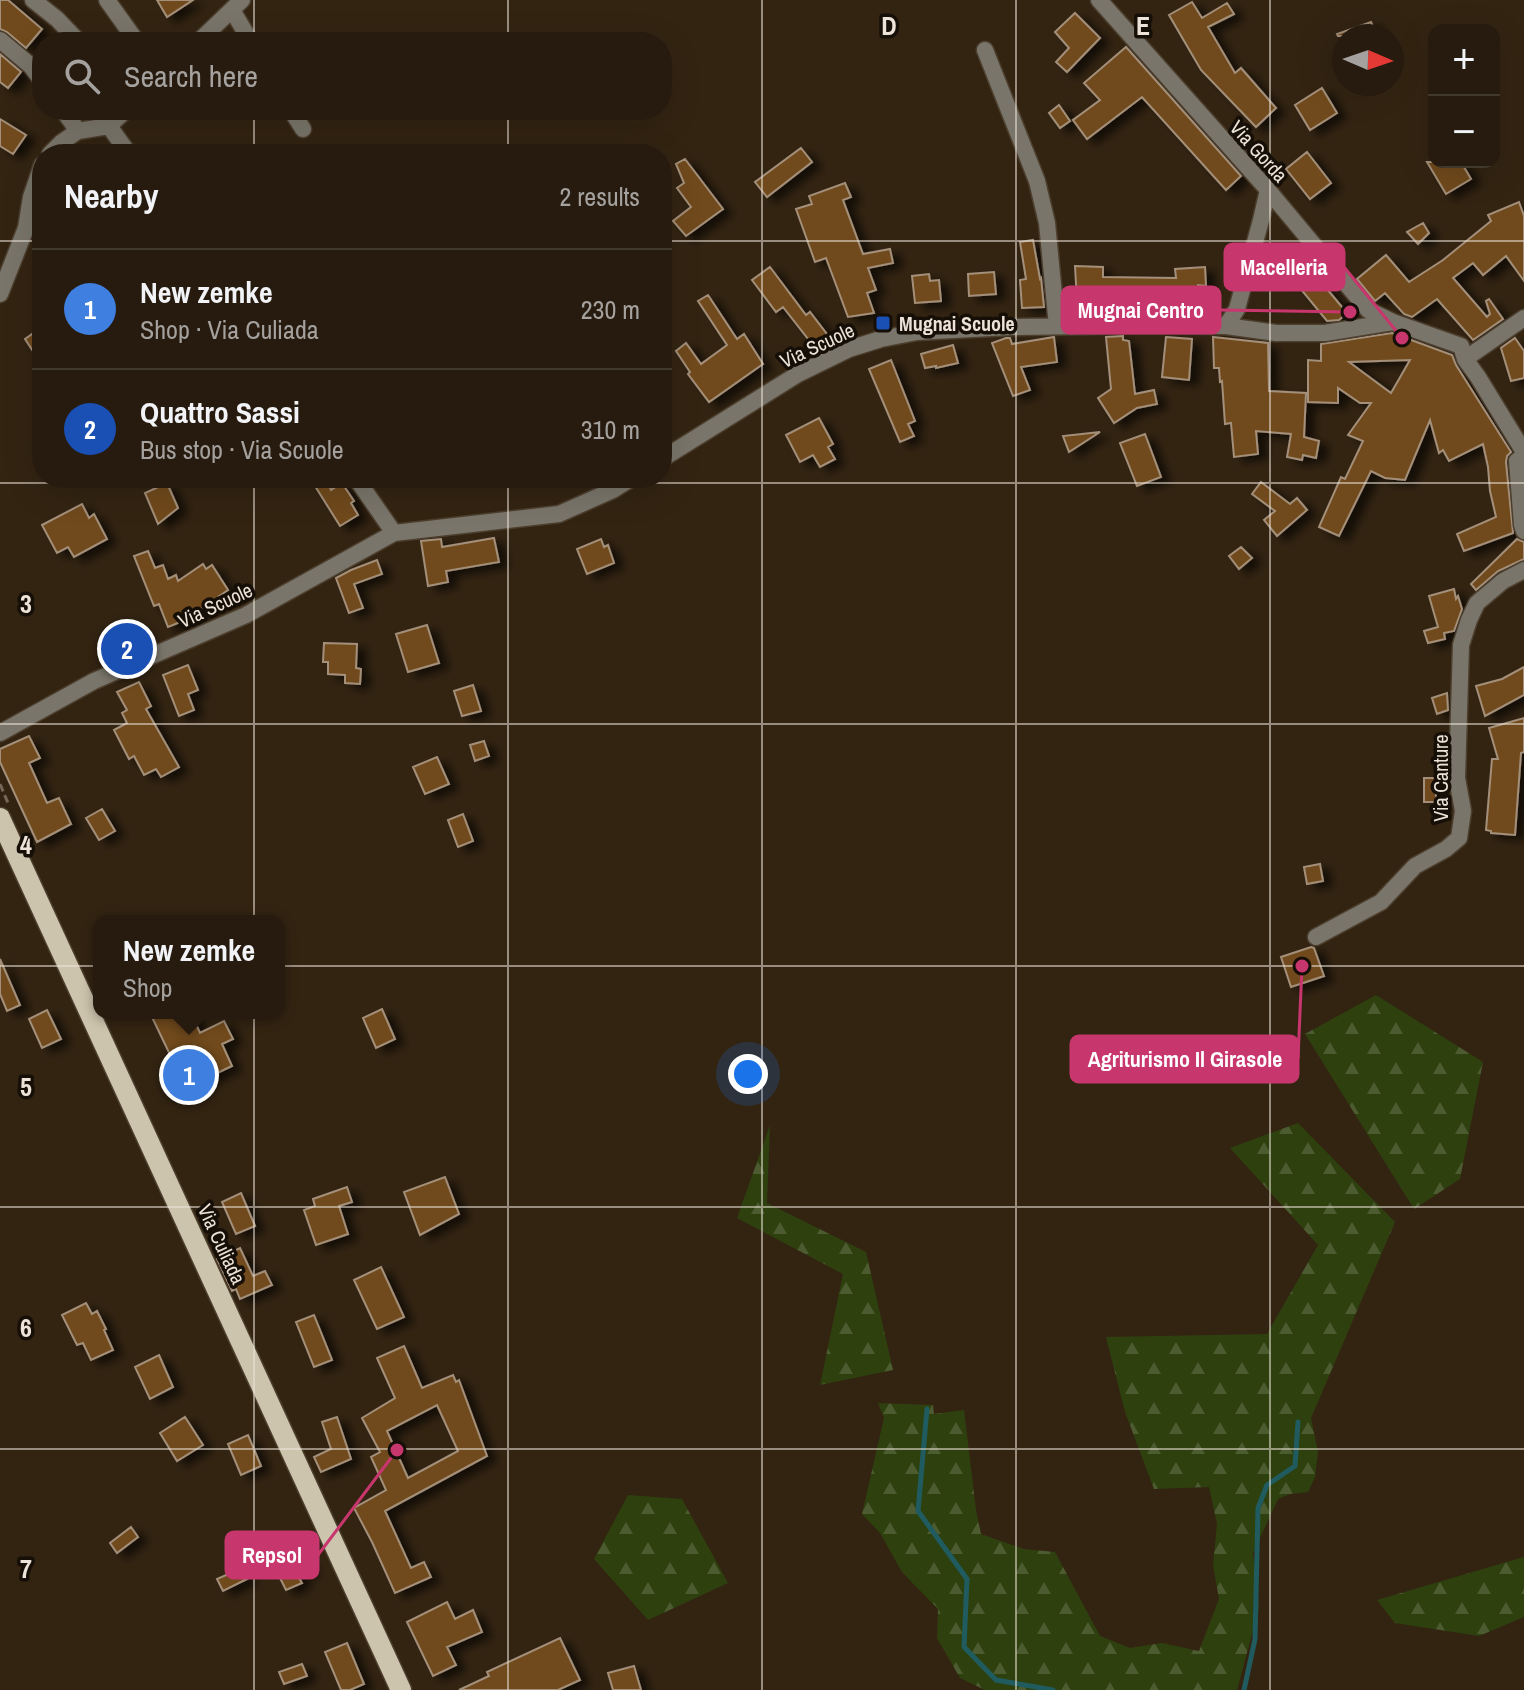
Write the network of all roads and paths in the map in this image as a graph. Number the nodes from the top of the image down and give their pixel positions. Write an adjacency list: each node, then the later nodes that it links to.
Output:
1 (33, 0): 5 (street)
2 (107, 0): 6 (street)
3 (1099, 0): 20 (street, Via Gorda)
4 (237, 5): 7 (street); 8 (street)
5 (69, 32)
6 (130, 32)
7 (209, 32)
8 (247, 32)
9 (0, 40): 11 (street)
10 (985, 50): 25 (street)
11 (32, 67)
12 (70, 120): 17 (street)
13 (115, 120): 15 (street)
14 (297, 120): 16 (street)
15 (109, 126): 17 (street); 19 (street)
16 (303, 129)
17 (78, 131): 18 (street)
18 (60, 144)
19 (122, 144)
20 (1268, 190): 24 (street, Via Gorda); 26 (street)
21 (32, 194): 22 (street)
22 (0, 294)
23 (1524, 318): 27 (street)
24 (1393, 322): 26 (street, Via Scuole); 27 (street)
25 (1057, 326): 26 (street, Via Scuole); 28 (street, Via Scuole)
26 (1226, 326)
27 (1465, 359): 29 (street)
28 (672, 453)
29 (1524, 454): 32 (street)
30 (363, 488): 33 (street)
31 (616, 488): 33 (street, Via Scuole)
32 (1524, 531)
33 (394, 533): 35 (street, Via Scuole)
34 (1524, 570): 37 (street, Via Canture)
35 (0, 733)
36 (0, 818): 38 (main road, Via Culiada)
37 (1316, 937)
38 (401, 1690)

